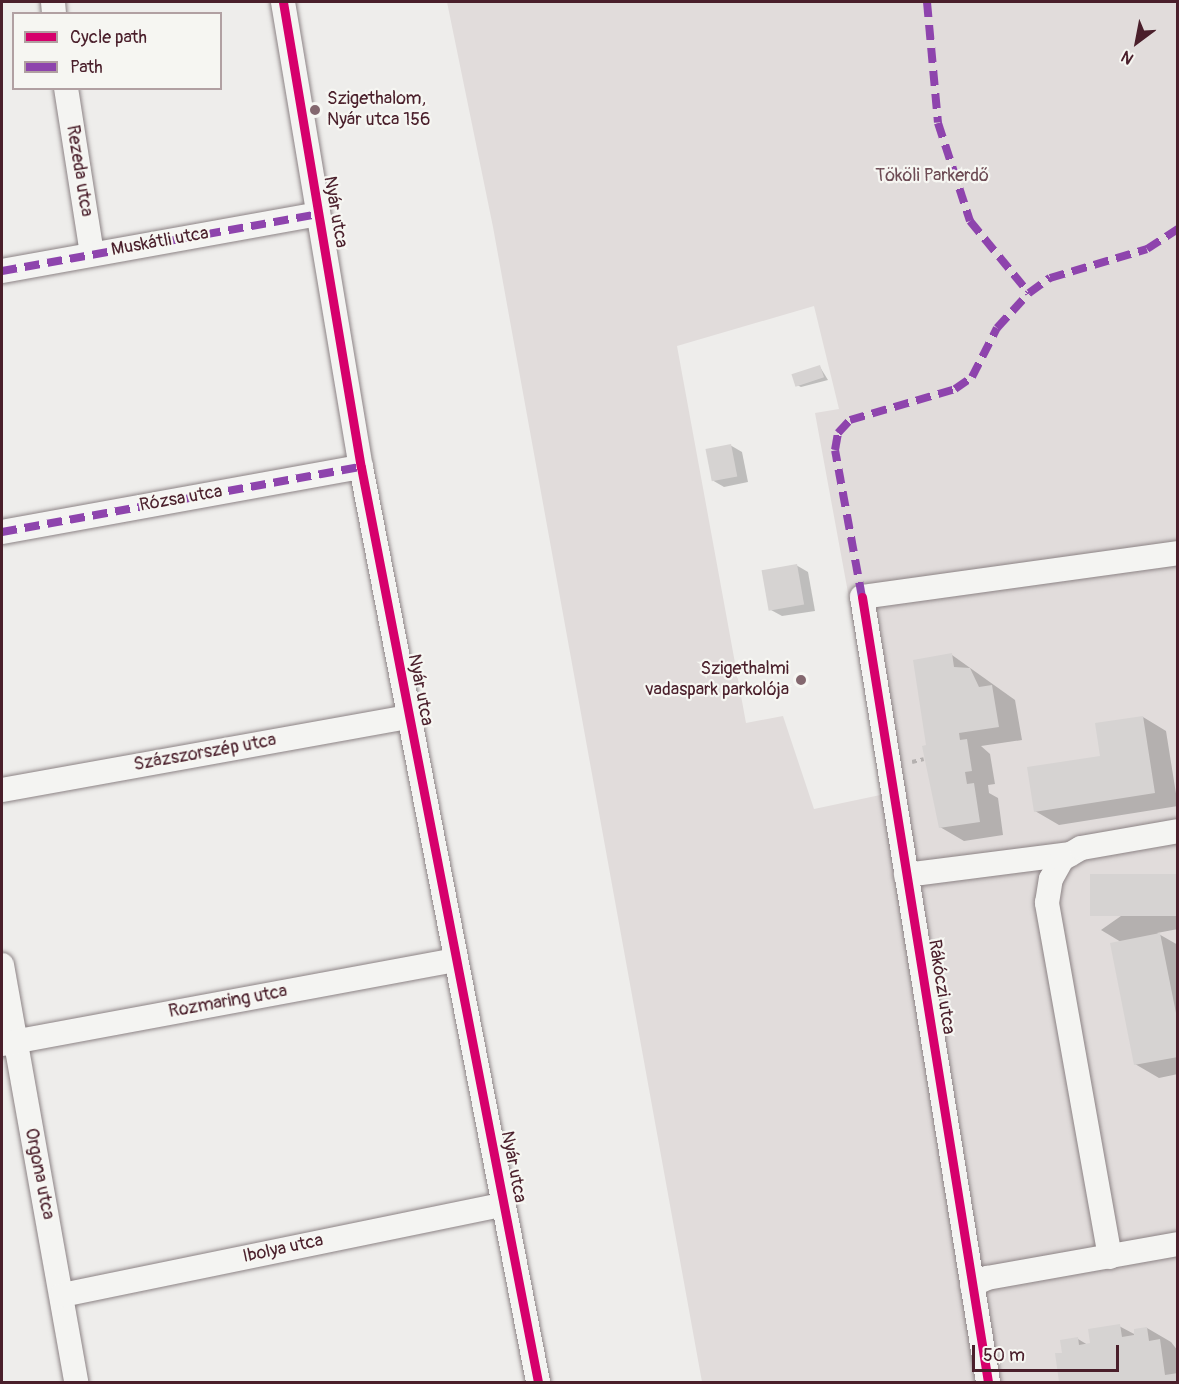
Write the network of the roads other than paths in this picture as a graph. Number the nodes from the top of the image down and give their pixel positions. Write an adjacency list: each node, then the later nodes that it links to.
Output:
1 (283, 2): 3 (street, Nyár utca)
2 (66, 90): 4 (street, Rezeda utca)
3 (318, 214): 4 (street, Muskátli utca); 6 (street, Nyár utca)
4 (92, 254): 5 (street, Muskátli utca)
5 (2, 271)
6 (361, 466): 7 (street, Rózsa utca); 9 (street, Nyár utca)
7 (2, 532)
8 (1178, 553): 13 (street, Rákóczi utca)
9 (408, 717): 10 (street, Százszorszép utca); 14 (street, Nyár utca)
10 (2, 790)
11 (1178, 831): 12 (street)
12 (1071, 854): 13 (street); 19 (street)
13 (906, 875): 20 (street, Rákóczi utca)
14 (454, 960): 16 (street, Rozmaring utca); 17 (street, Nyár utca)
15 (2, 964): 16 (street, Orgona utca)
16 (8, 1043): 21 (street, Orgona utca)
17 (504, 1204): 21 (street, Ibolya utca); 23 (street, Nyár utca)
18 (1178, 1244): 19 (street)
19 (1110, 1257): 20 (street)
20 (972, 1285): 24 (street, Rákóczi utca)
21 (62, 1295): 22 (street, Orgona utca)
22 (76, 1383)
23 (538, 1383)
24 (988, 1383)

